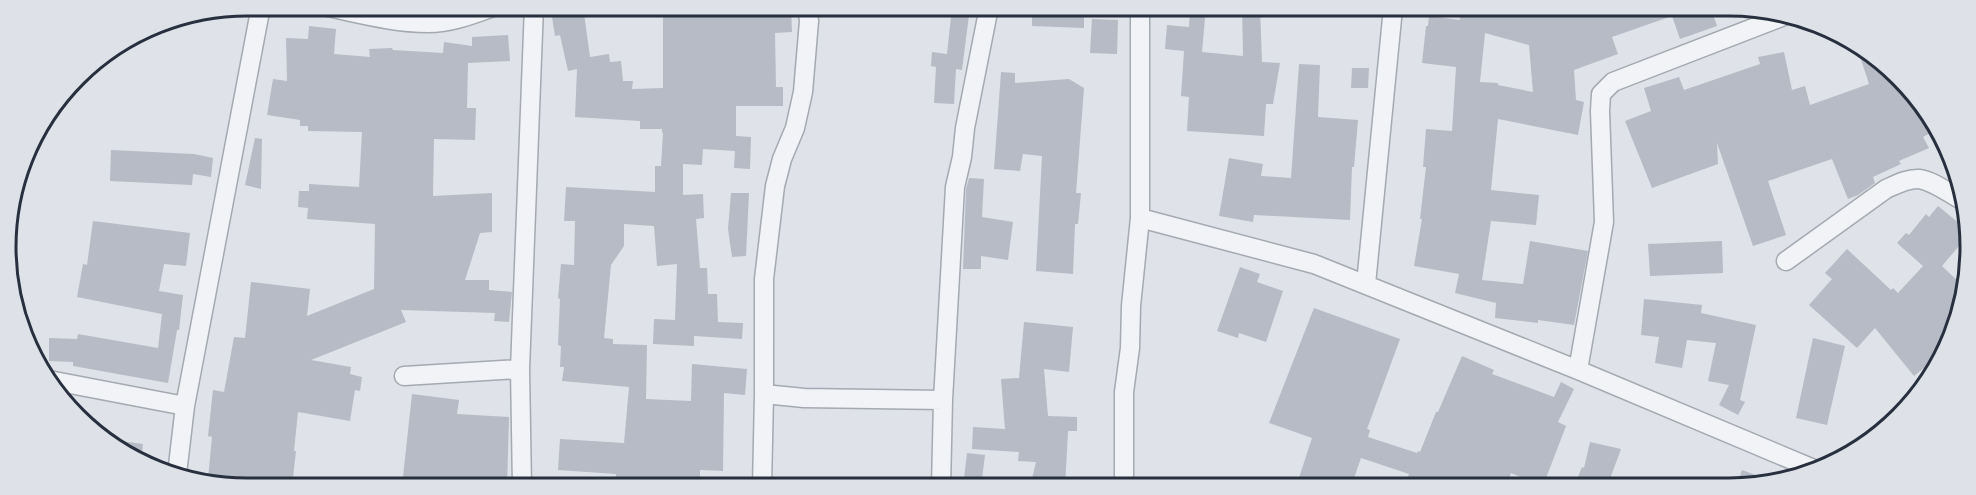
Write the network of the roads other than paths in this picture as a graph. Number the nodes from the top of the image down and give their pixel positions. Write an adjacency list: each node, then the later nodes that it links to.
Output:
1 (259, 16): 20 (street)
2 (372, 16): 3 (street)
3 (469, 16)
4 (534, 16): 14 (street)
5 (808, 16): 18 (street)
6 (987, 16): 19 (street)
7 (1140, 16): 11 (street)
8 (1392, 16): 13 (street)
9 (1773, 21): 15 (street)
10 (1954, 196): 12 (street)
11 (1140, 218): 13 (street); 26 (street)
12 (1786, 261)
13 (1366, 284): 15 (street)
14 (520, 369): 16 (street); 23 (street)
15 (1578, 370): 21 (street)
16 (404, 376)
17 (60, 382): 20 (street)
18 (764, 394): 19 (street); 24 (street)
19 (943, 400): 25 (street)
20 (185, 406): 22 (street)
21 (1805, 465)
22 (178, 468)
23 (522, 478)
24 (762, 478)
25 (941, 478)
26 (1125, 478)

